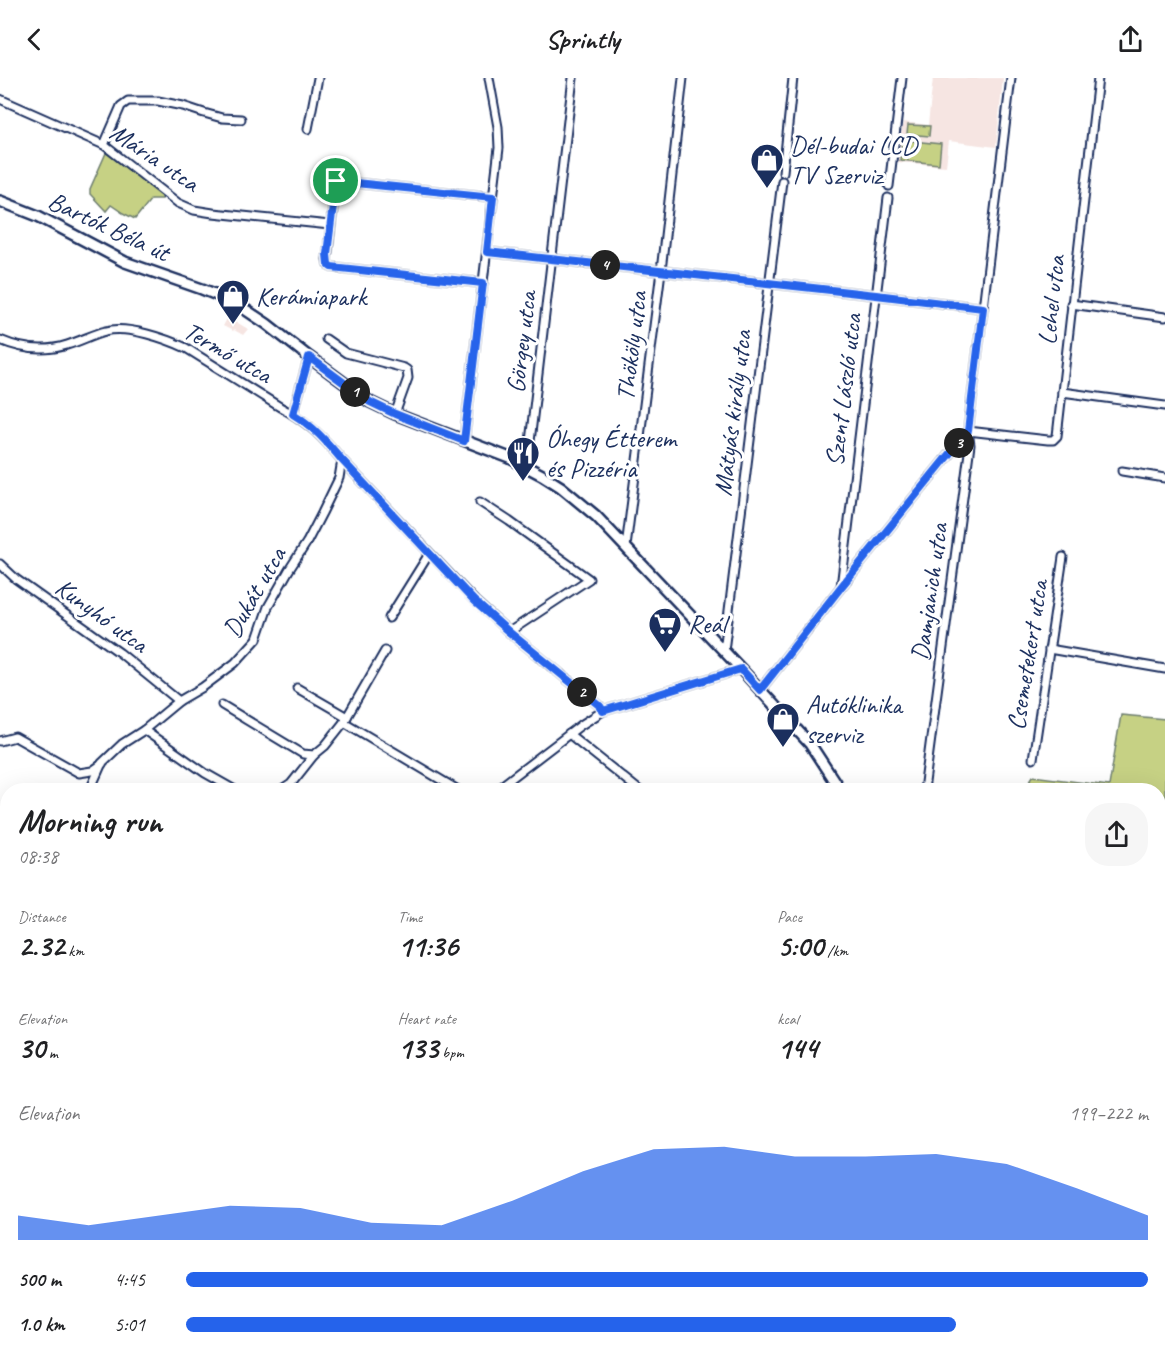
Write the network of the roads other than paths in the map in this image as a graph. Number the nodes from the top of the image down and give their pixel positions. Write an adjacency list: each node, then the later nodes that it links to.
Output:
1 (318, 78): 11 (street)
2 (489, 78): 16 (street)
3 (573, 78): 21 (street, Görgey utca)
4 (683, 78): 22 (street, Thököly utca)
5 (793, 78): 13 (street)
6 (902, 78): 15 (street)
7 (1011, 78): 27 (street, Damjanich utca)
8 (1098, 78): 26 (street, Lehel utca)
9 (0, 99): 12 (street, Mária utca)
10 (241, 119): 12 (street)
11 (308, 129)
12 (104, 145): 19 (street, Mária utca)
13 (783, 172)
14 (782, 181): 24 (street, Mátyás király utca)
15 (890, 186)
16 (493, 197): 19 (street); 20 (street)
17 (888, 198): 25 (street, Szent László utca)
18 (0, 201): 31 (street, Bartók Béla út)
19 (330, 225): 23 (street)
20 (487, 252): 21 (street); 23 (street)
21 (552, 259): 22 (street); 39 (street, Görgey utca)
22 (661, 271): 24 (street); 43 (street, Thököly utca)
23 (483, 283): 37 (street)
24 (768, 283): 25 (street); 52 (street, Mátyás király utca)
25 (876, 295): 27 (street); 47 (street, Szent László utca)
26 (1071, 304): 28 (street); 32 (street, Lehel utca)
27 (983, 308): 36 (street, Damjanich utca)
28 (1165, 317)
29 (326, 339): 35 (street)
30 (0, 340): 34 (street, Termő utca)
31 (309, 357): 34 (street); 35 (street, Bartók Béla út)
32 (1062, 392): 33 (street); 36 (street, Lehel utca)
33 (1165, 406)
34 (293, 414): 38 (street, Termő utca)
35 (395, 414): 37 (street, Bartók Béla út)
36 (968, 431): 47 (street); 74 (street, Damjanich utca)
37 (464, 441): 39 (street, Bartók Béla út)
38 (342, 460): 44 (street, Termő utca); 57 (street, Dukát utca)
39 (527, 467): 43 (street, Bartók Béla út)
40 (1122, 471): 41 (street)
41 (1165, 478)
42 (480, 502): 49 (street)
43 (626, 547): 52 (street, Bartók Béla út)
44 (429, 554): 48 (street); 49 (street, Termő utca)
45 (1063, 557): 50 (street, Csemetekert utca)
46 (0, 564): 57 (street, Kunyhó utca)
47 (841, 587): 56 (street)
48 (389, 618)
49 (509, 632): 59 (street, Termő utca)
50 (1048, 649): 54 (street); 65 (street, Csemetekert utca)
51 (385, 651): 60 (street)
52 (724, 651): 53 (street, Bartók Béla út)
53 (741, 669): 56 (street, Bartók Béla út); 59 (street)
54 (1165, 669)
55 (297, 688): 60 (street)
56 (760, 690): 73 (street, Bartók Béla út)
57 (179, 701): 61 (street, Dukát utca)
58 (222, 705): 64 (street)
59 (603, 711): 62 (street)
60 (346, 719): 64 (street); 70 (street)
61 (144, 730): 66 (street, Dukát utca); 68 (street)
62 (569, 734): 71 (street); 72 (street)
63 (0, 741): 66 (street)
64 (314, 755): 69 (street)
65 (1033, 759)
66 (102, 763): 67 (street, Dukát utca)
67 (93, 783)
68 (223, 783)
69 (292, 783)
70 (447, 783)
71 (505, 783)
72 (630, 783)
73 (835, 783)
74 (925, 783)

